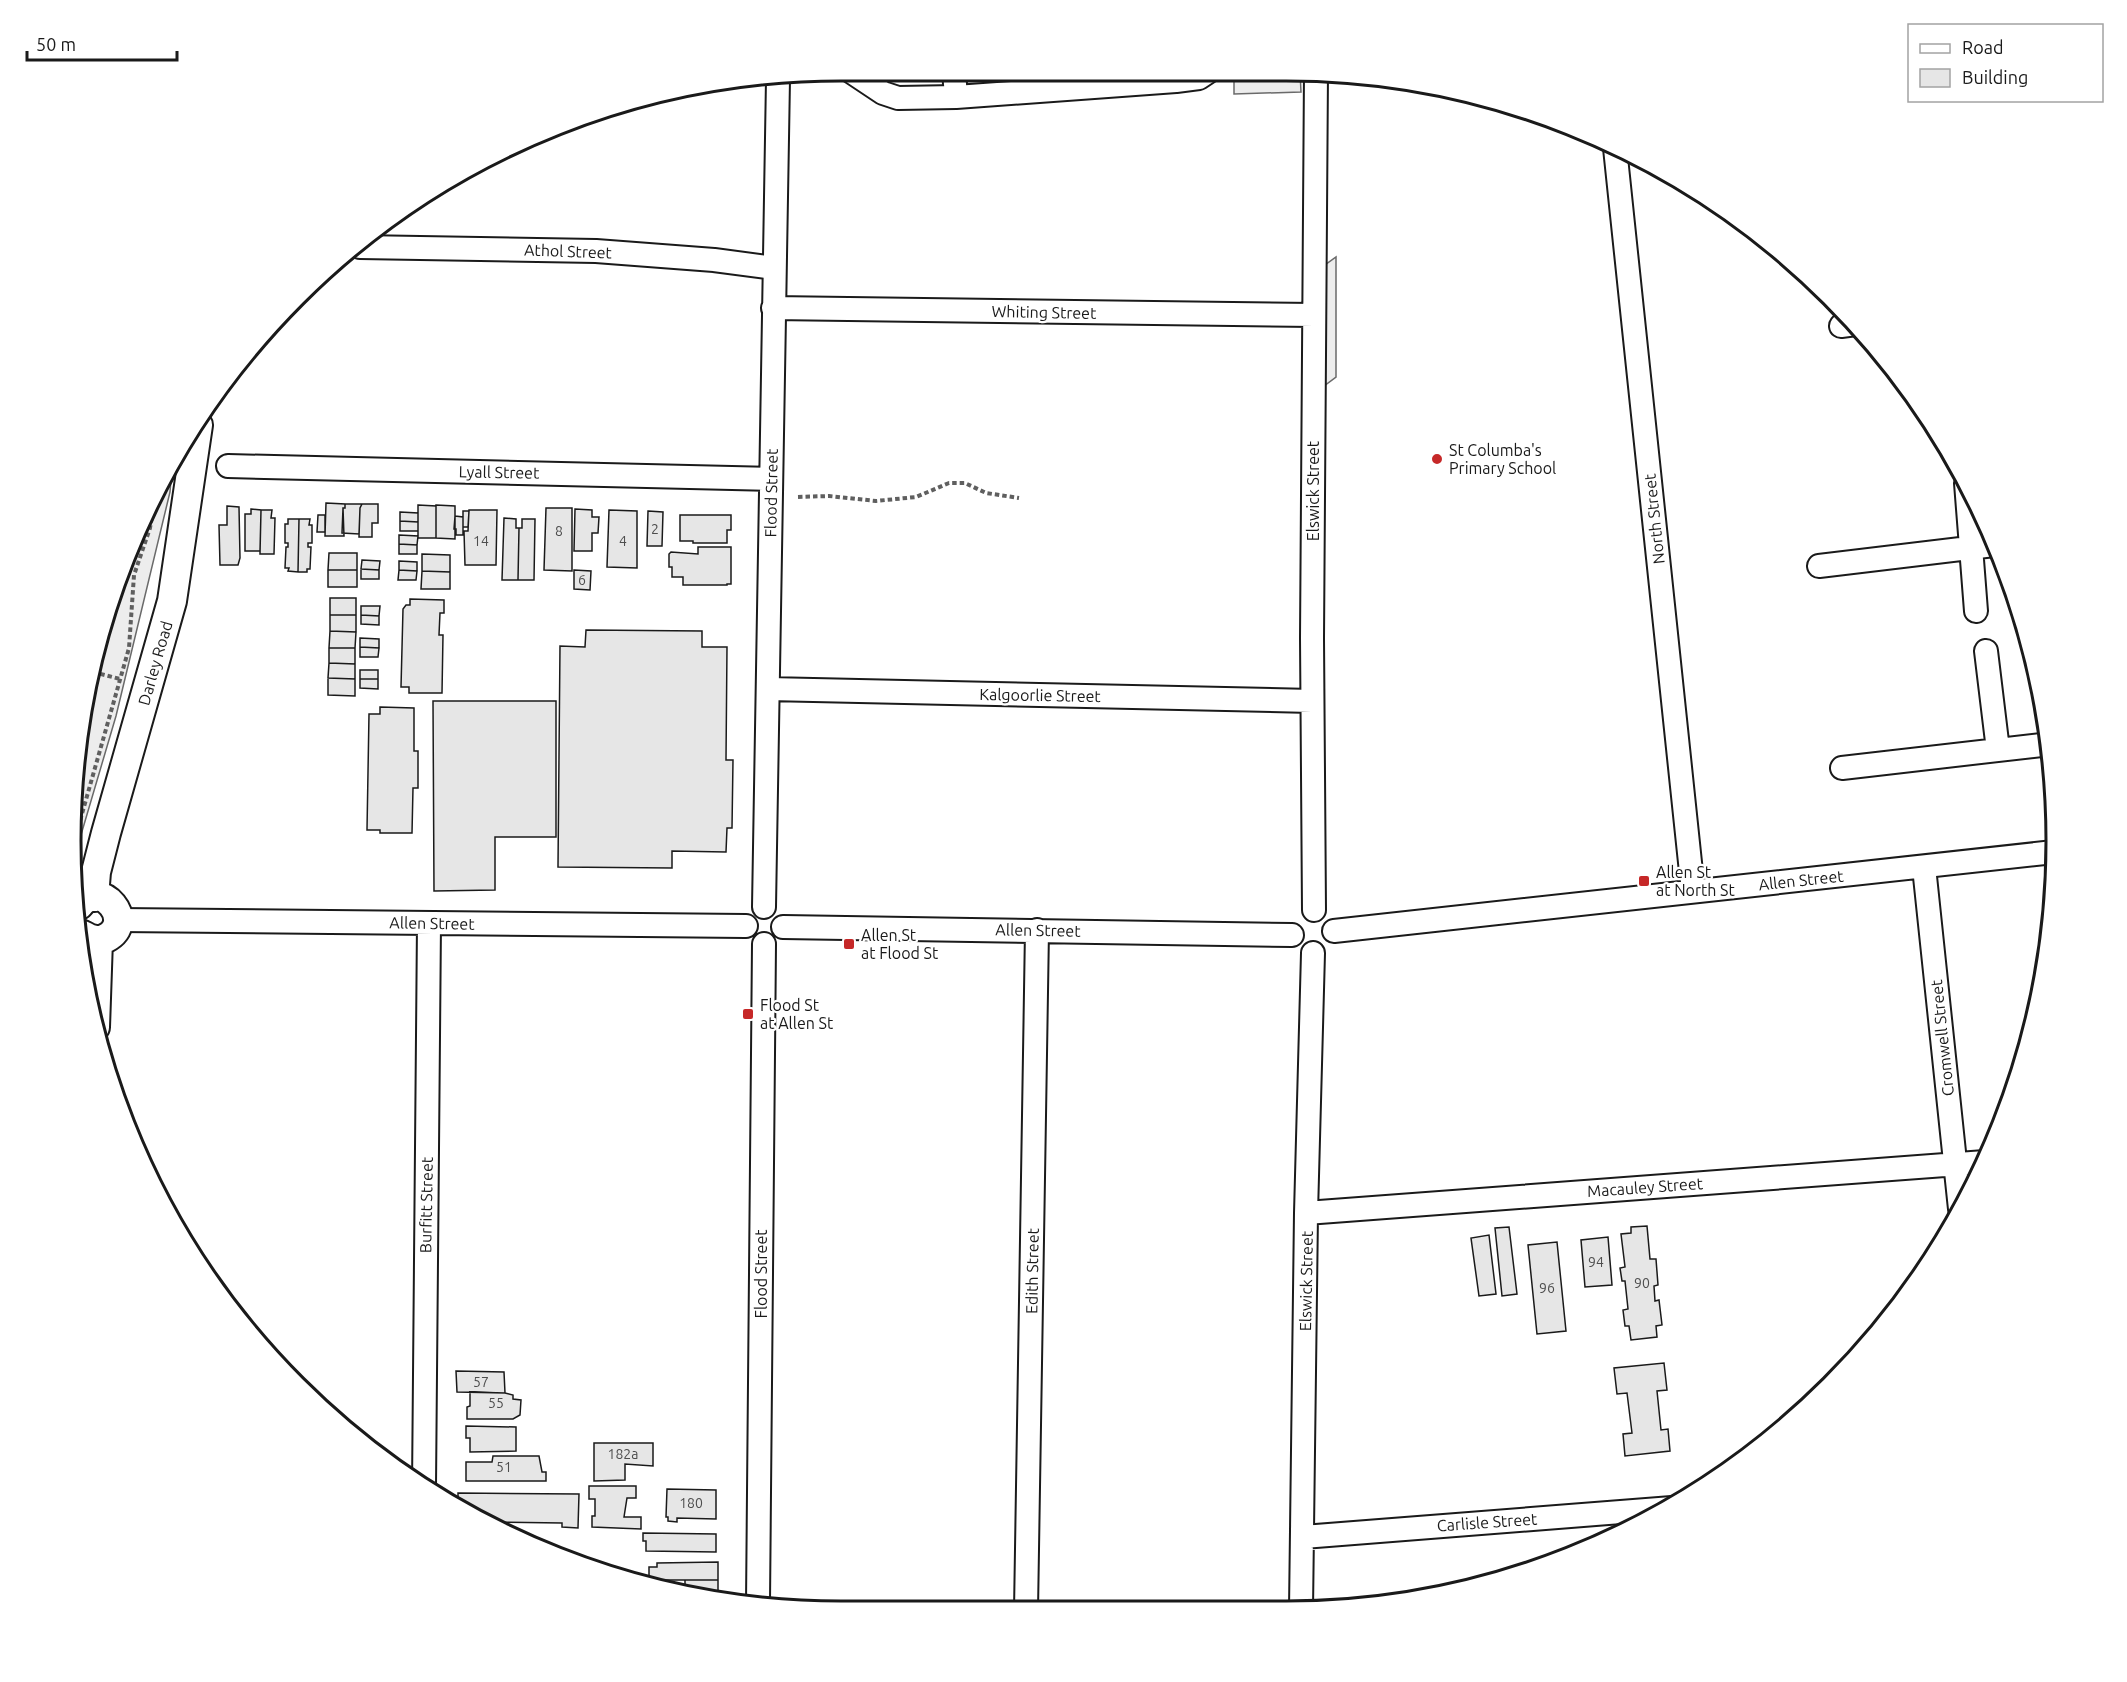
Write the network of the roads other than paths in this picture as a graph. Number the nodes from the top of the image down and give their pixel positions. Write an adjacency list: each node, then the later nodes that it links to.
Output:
1 (867, 81): 6 (street)
2 (955, 81): 6 (street)
3 (1071, 81): 6 (street)
4 (1316, 82): 11 (street, Elswick Street)
5 (778, 84): 9 (street, Flood Street)
6 (956, 97)
7 (1616, 156): 28 (street, North Street)
8 (367, 247): 9 (street, Athol Street)
9 (774, 268): 10 (street, Flood Street)
10 (773, 308): 11 (street, Whiting Street); 14 (street, Flood Street)
11 (1314, 315): 22 (street, Elswick Street)
12 (196, 440): 29 (main road, Darley Road)
13 (228, 466): 14 (street, Lyall Street)
14 (771, 479): 21 (street, Flood Street)
15 (1968, 504): 17 (street)
16 (1986, 546): 17 (street)
17 (1971, 547): 18 (street); 19 (street)
18 (1819, 566)
19 (1976, 611)
20 (1986, 651): 24 (street)
21 (768, 689): 22 (street, Kalgoorlie Street); 30 (street, Flood Street)
22 (1312, 701): 31 (street, Elswick Street)
23 (2039, 745): 24 (street)
24 (1998, 750): 25 (street)
25 (1842, 768)
26 (2046, 853): 27 (street, Allen Street)
27 (1924, 867): 28 (street, Allen Street); 44 (street, Cromwell Street)
28 (1694, 891): 37 (street, Allen Street)
29 (86, 901): 32 (main road)
30 (764, 907): 34 (street); 35 (street)
31 (1314, 910): 37 (street); 38 (street)
32 (118, 920): 33 (street, Allen Street); 39 (main road)
33 (429, 923): 34 (street, Allen Street); 47 (street, Burfitt Street)
34 (746, 926): 40 (street)
35 (783, 927): 36 (street, Allen Street); 40 (street)
36 (1037, 930): 38 (street, Allen Street); 52 (street, Edith Street)
37 (1334, 931): 41 (street)
38 (1292, 935): 41 (street)
39 (91, 938): 42 (main road)
40 (764, 944): 50 (street, Flood Street)
41 (1313, 953): 46 (street, Elswick Street)
42 (92, 966)
43 (1974, 1163): 44 (street, Macauley Street)
44 (1955, 1164): 45 (street, Cromwell Street); 46 (street, Macauley Street)
45 (1958, 1195)
46 (1306, 1213): 49 (street, Elswick Street)
47 (424, 1476)
48 (1646, 1510): 49 (street, Carlisle Street)
49 (1303, 1537): 51 (street, Elswick Street)
50 (758, 1596)
51 (1301, 1600)
52 (1026, 1601)

